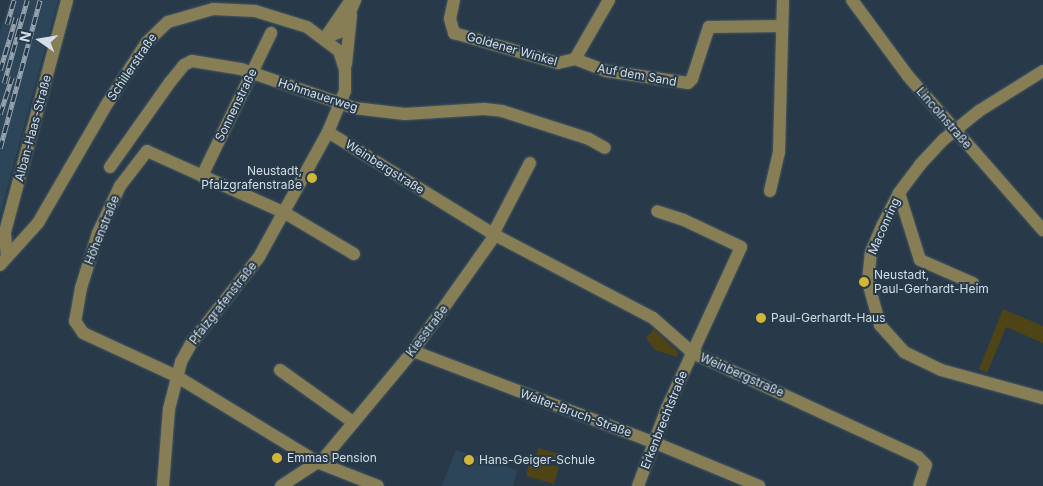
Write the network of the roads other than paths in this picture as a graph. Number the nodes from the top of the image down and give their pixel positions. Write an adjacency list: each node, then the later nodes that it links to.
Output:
1 (67, 0): 30 (street, Alban-Haas-Straße)
2 (350, 0): 11 (street)
3 (355, 0): 8 (street)
4 (454, 0): 12 (street, Goldener Winkel)
5 (609, 0): 12 (street)
6 (782, 0): 9 (street)
7 (852, 0): 17 (street, Lincolnstraße)
8 (350, 15): 11 (street); 13 (street)
9 (782, 26): 12 (street, Auf dem Sand); 23 (street)
10 (271, 33): 15 (street, Sonnenstraße)
11 (325, 38): 13 (street, Schillerstraße); 30 (street, Schillerstraße)
12 (575, 60)
13 (345, 69): 16 (street)
14 (1043, 71): 17 (street, Maconring)
15 (251, 73): 16 (street, Hohmauerweg); 21 (street, Hohmauerweg); 22 (street, Sonnenstraße)
16 (341, 105): 18 (street, Pfalzgrafenstraße); 19 (street, Hohmauerweg)
17 (954, 130): 24 (street, Maconring); 27 (street, Lincolnstraße)
18 (328, 132): 26 (street, Pfalzgrafenstraße); 28 (street, Weinbergstraße)
19 (605, 148)
20 (530, 163): 28 (street)
21 (110, 167)
22 (202, 176): 26 (street, Höhenstraße); 35 (street, Höhenstraße)
23 (770, 191)
24 (899, 193): 31 (street); 36 (street, Maconring)
25 (657, 211): 33 (street, Erkenbrechtstraße)
26 (285, 213): 29 (street); 35 (street, Pfalzgrafenstraße)
27 (1043, 229)
28 (494, 234): 32 (street, Kiesstraße); 33 (street, Weinbergstraße)
29 (354, 254)
30 (3, 261)
31 (973, 283)
32 (412, 351): 37 (street, Kiesstraße); 38 (street, Walter-Bruch-Straße)
33 (693, 353): 38 (street, Erkenbrechtstraße); 46 (street, Weinbergstraße)
34 (280, 370): 37 (street)
35 (176, 376): 39 (street); 41 (street, Pfalzgrafenstraße)
36 (1043, 398)
37 (353, 422): 39 (street, Kiesstraße)
38 (653, 442): 40 (street, Walter-Bruch-Straße); 44 (street, Erkenbrechtstraße)
39 (319, 463): 42 (street, Kiesstraße); 43 (street)
40 (738, 482): 45 (street, Walter-Bruch-Straße)
41 (163, 486)
42 (281, 486)
43 (378, 486)
44 (638, 486)
45 (759, 486)
46 (919, 486)

